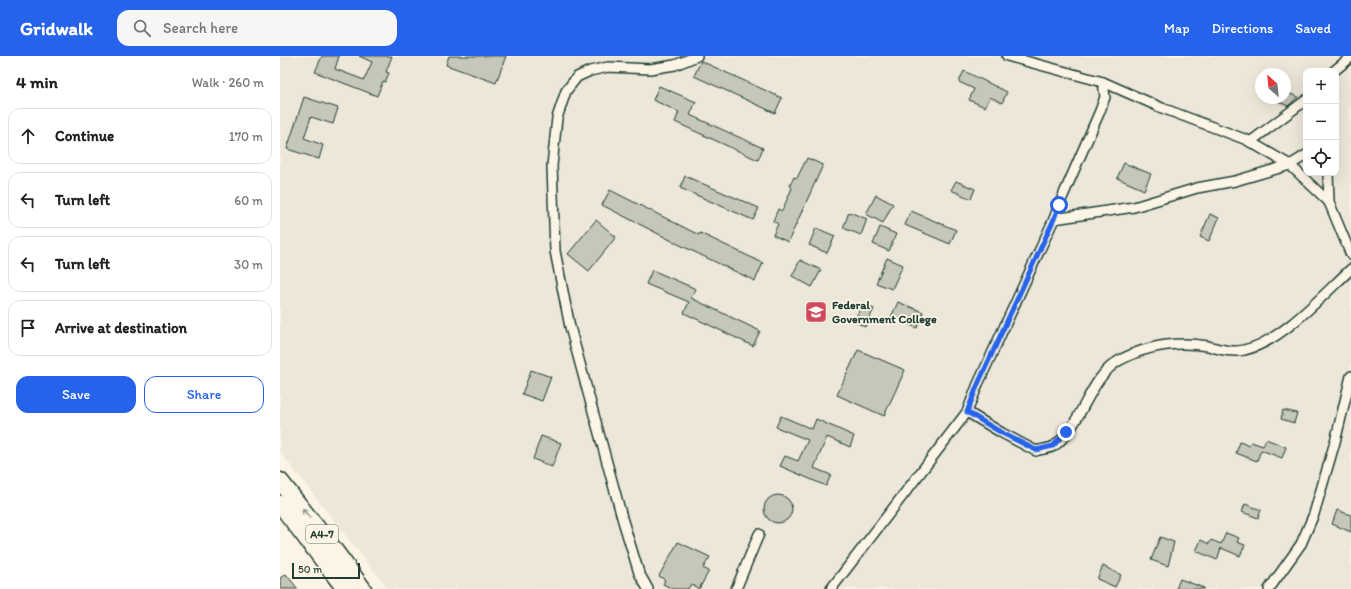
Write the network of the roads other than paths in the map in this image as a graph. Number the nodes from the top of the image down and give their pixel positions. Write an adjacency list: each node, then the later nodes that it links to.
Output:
1 (697, 56): 22 (street)
2 (1011, 56): 5 (street)
3 (1351, 57): 4 (street)
4 (1338, 68)
5 (1103, 82): 7 (street); 12 (street)
6 (1303, 102): 7 (street)
7 (1250, 142): 9 (street)
8 (1303, 158): 9 (street)
9 (1290, 165): 11 (street); 12 (street)
10 (1328, 176): 11 (street)
11 (1330, 202): 13 (street)
12 (1054, 219): 16 (street)
13 (1351, 255)
14 (1351, 269): 16 (street)
15 (1351, 376): 25 (street)
16 (967, 412): 24 (street)
17 (280, 481): 21 (highway, A4-7, one-way to 17)
18 (280, 504): 20 (highway, A4-7)
19 (760, 534): 23 (street)
20 (346, 589)
21 (363, 589)
22 (648, 589)
23 (736, 589)
24 (831, 589)
25 (1269, 589)

